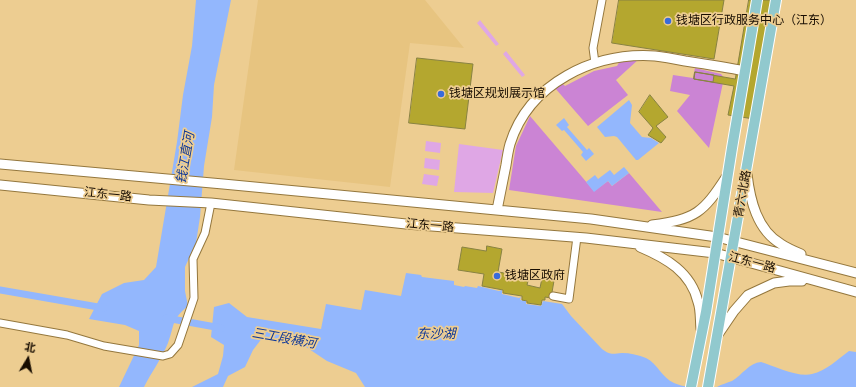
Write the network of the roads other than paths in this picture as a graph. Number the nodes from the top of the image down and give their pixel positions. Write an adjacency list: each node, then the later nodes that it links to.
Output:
1 (602, 0): 4 (street)
2 (757, 0): 5 (main road, 青六北路)
3 (776, 0): 7 (main road, 青六北路)
4 (594, 63): 5 (main road); 11 (main road)
5 (745, 71): 8 (main road, 青六北路)
6 (0, 164): 11 (main road, 江东一路)
7 (747, 170): 15 (main road, 青六北路); 19 (main road)
8 (727, 176): 12 (main road); 14 (main road, 青六北路)
9 (0, 184): 10 (main road, 江东一路)
10 (207, 203): 13 (main road, 江东一路); 24 (street)
11 (497, 210): 12 (main road, 江东一路)
12 (642, 227): 14 (main road, 江东一路)
13 (577, 237): 16 (main road, 江东一路); 23 (street)
14 (718, 238): 15 (main road, 江东一路); 17 (main road, 青六北路)
15 (734, 241): 18 (main road, 青六北路); 19 (main road, 江东一路)
16 (630, 243): 17 (main road, 江东一路); 25 (main road)
17 (715, 253): 18 (main road, 江东一路); 25 (main road, 青六北路)
18 (731, 257): 21 (main road, 江东一路); 26 (main road, 青六北路)
19 (820, 263): 20 (main road, 江东一路)
20 (856, 273)
21 (814, 280): 22 (main road, 江东一路); 26 (main road)
22 (856, 292)
23 (553, 296)
24 (0, 323)
25 (702, 334): 27 (main road, 青六北路)
26 (717, 336): 28 (main road, 青六北路)
27 (691, 386)
28 (708, 387)

